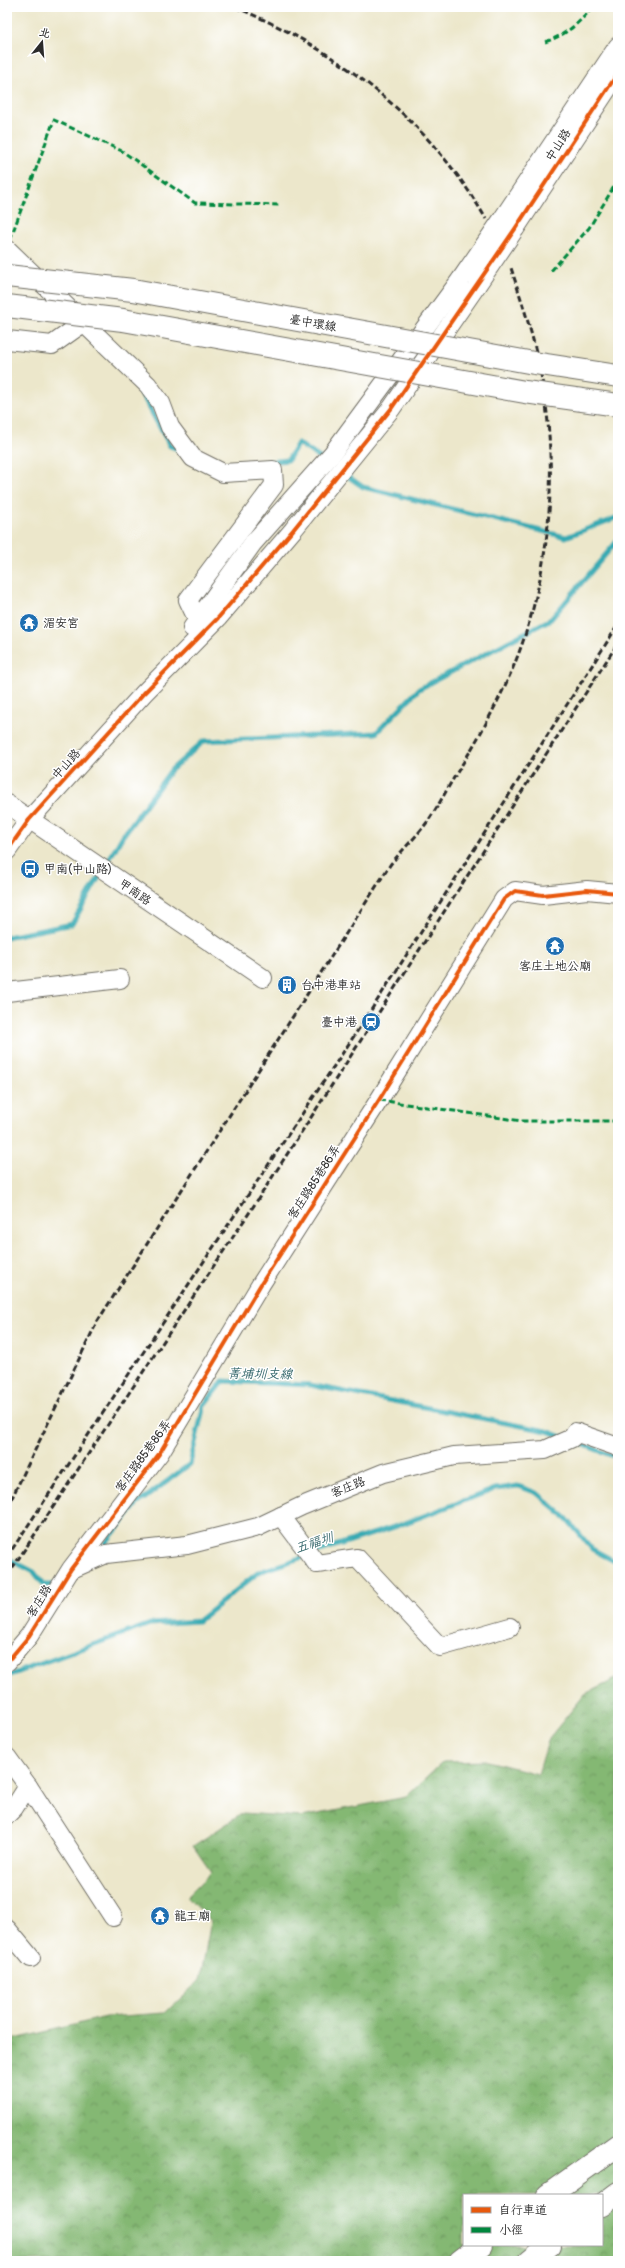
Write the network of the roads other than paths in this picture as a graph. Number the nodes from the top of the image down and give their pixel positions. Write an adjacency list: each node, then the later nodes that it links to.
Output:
1 (618, 46): 2 (street, 中山路)
2 (614, 72): 3 (street, 中山路)
3 (509, 224): 11 (street, bridge); 12 (street, bridge)
4 (7, 249): 7 (street)
5 (7, 276): 9 (highway, 臺中環線, bridge)
6 (7, 306): 10 (highway, bridge)
7 (83, 324): 8 (street); 11 (street)
8 (7, 340)
9 (618, 376)
10 (618, 405)
11 (198, 621): 12 (street)
12 (144, 693): 14 (street, 中山路)
13 (7, 804): 14 (street, 甲南路)
14 (29, 820): 15 (street, 中山路); 17 (street, 甲南路)
15 (7, 851)
16 (618, 893): 22 (street, 客庄路85巷86弄)
17 (263, 978)
18 (120, 979): 19 (street)
19 (7, 992)
20 (618, 1447): 21 (street, 客庄路)
21 (281, 1516): 22 (street, 客庄路); 23 (street)
22 (71, 1569): 24 (street, 客庄路)
23 (510, 1627)
24 (7, 1662)
25 (7, 1757): 26 (street)
26 (28, 1786): 27 (street); 28 (street)
27 (7, 1815)
28 (114, 1917)
29 (7, 1929): 30 (street)
30 (31, 1958)
31 (618, 2145): 33 (highway)
32 (618, 2193): 34 (highway)
33 (549, 2194)
34 (603, 2203)
35 (480, 2246): 37 (highway)
36 (549, 2246): 38 (highway)
37 (460, 2261)
38 (530, 2261)

